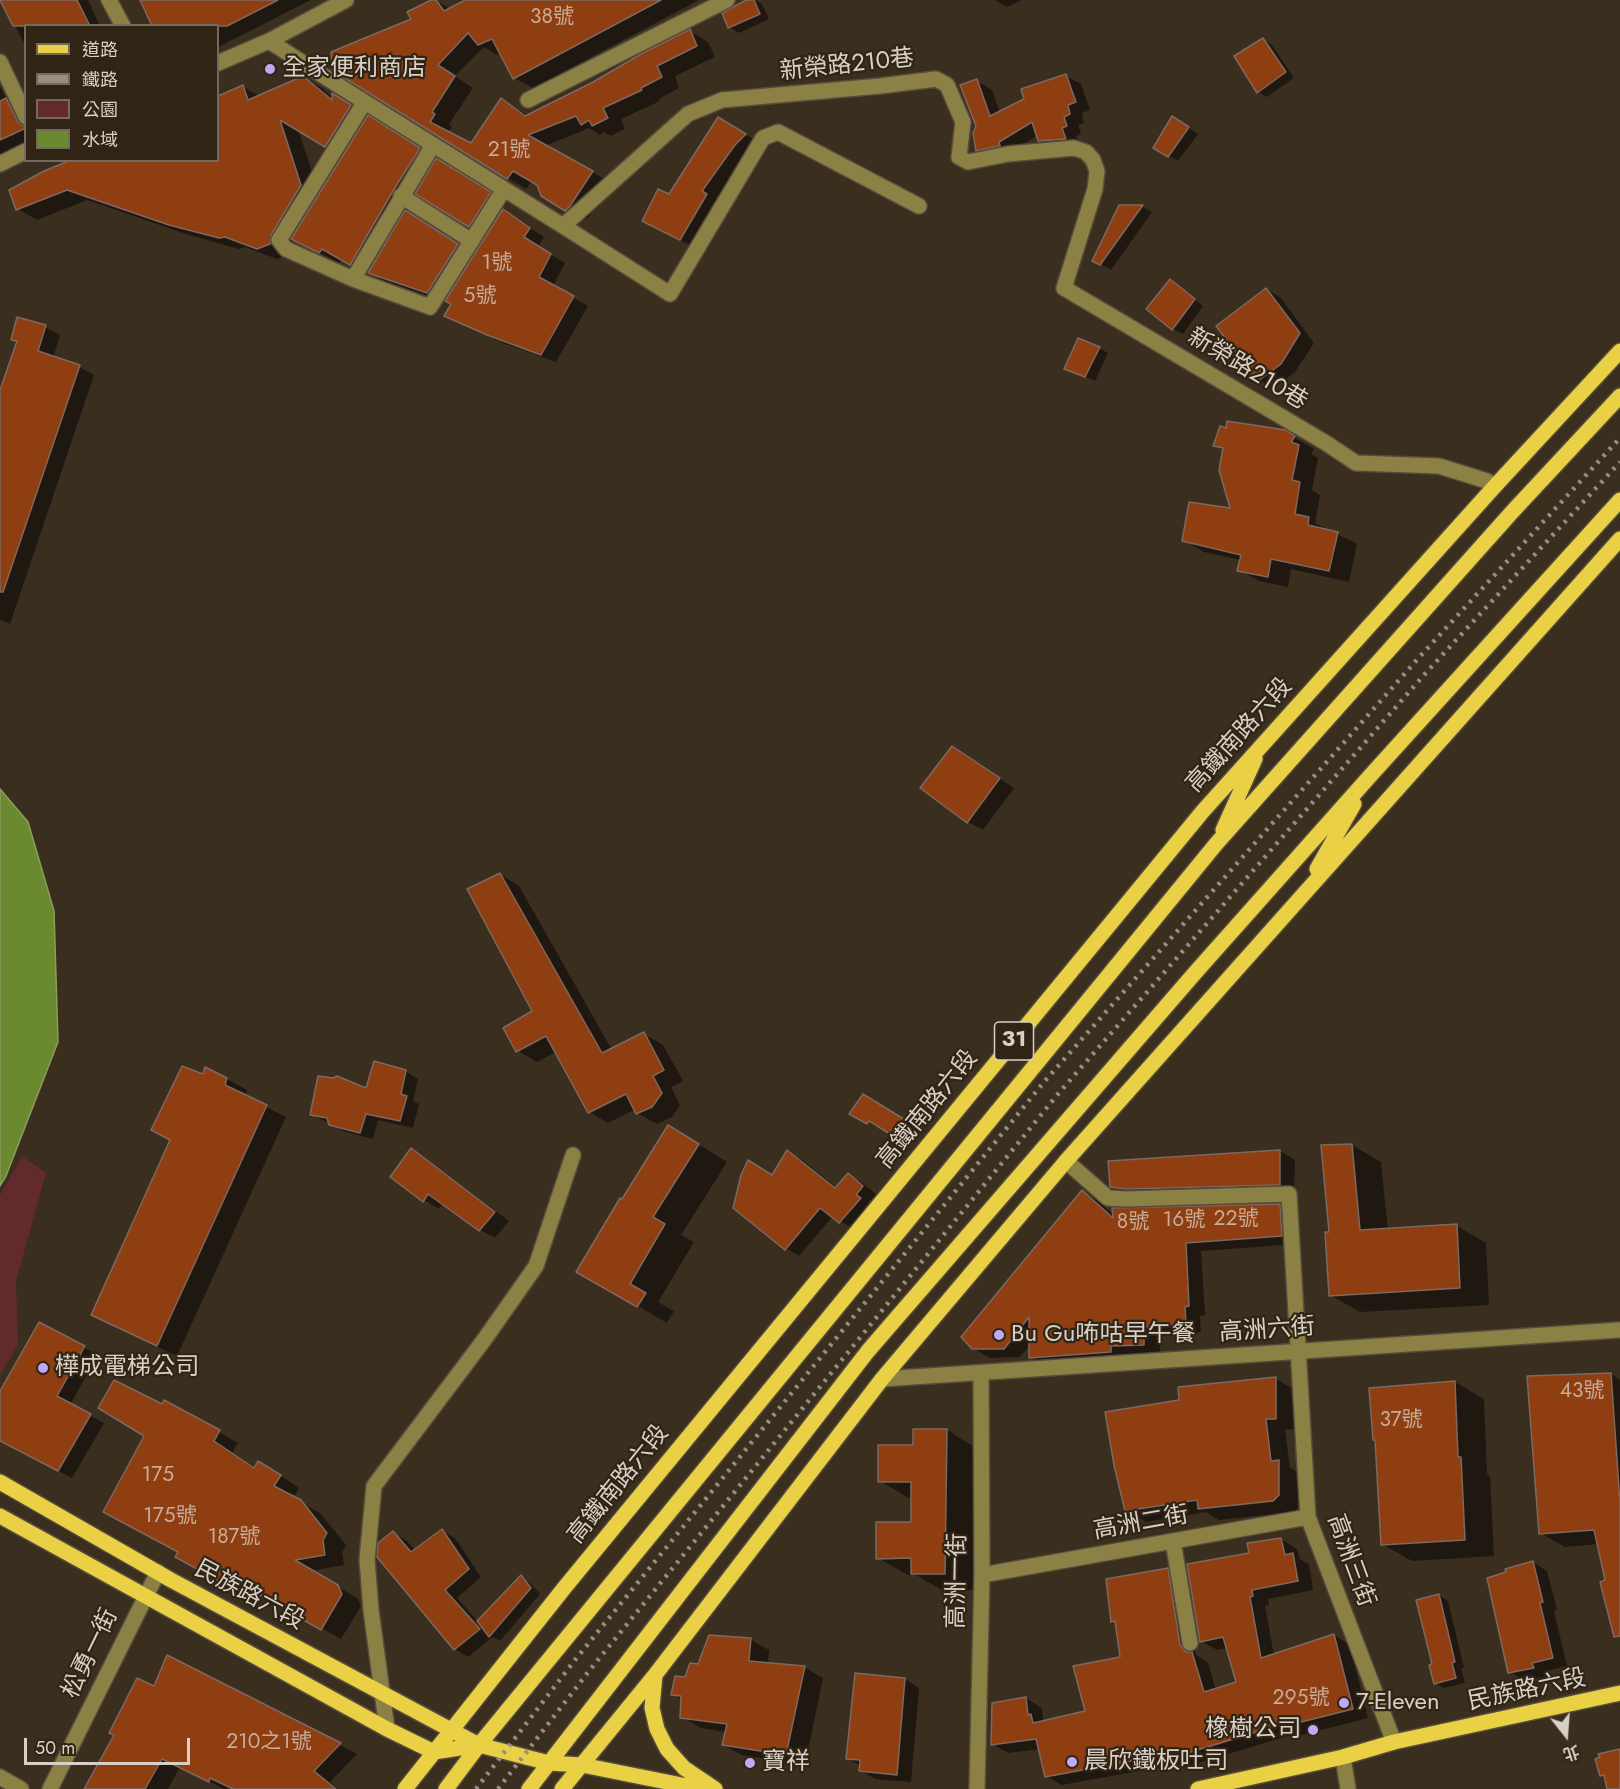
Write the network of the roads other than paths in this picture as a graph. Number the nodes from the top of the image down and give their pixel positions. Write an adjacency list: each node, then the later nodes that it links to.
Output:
1 (109, 0): 4 (street)
2 (346, 0): 5 (street)
3 (727, 0): 8 (street)
4 (122, 24)
5 (269, 41): 7 (street); 9 (street)
6 (0, 62): 10 (street)
7 (219, 63)
8 (528, 100)
9 (364, 103): 11 (street); 19 (street)
10 (24, 113)
11 (433, 145): 14 (street); 15 (street)
12 (24, 153): 13 (street)
13 (0, 165)
14 (504, 189): 17 (street); 18 (street)
15 (401, 196): 18 (street); 19 (street)
16 (919, 206): 17 (street)
17 (563, 226): 22 (street, 新榮路210巷)
18 (472, 241): 19 (street)
19 (353, 279)
20 (1620, 351): 22 (main road, 高鐵南路六段 / 31)
21 (1620, 396): 27 (main road, 31)
22 (1495, 486): 25 (main road, 高鐵南路六段 / 31)
23 (1620, 500): 26 (main road)
24 (1620, 539): 28 (main road)
25 (1263, 742): 27 (main road); 47 (main road, 高鐵南路六段 / 31)
26 (1370, 776): 28 (main road); 52 (main road)
27 (1216, 843): 49 (main road, 31)
28 (1302, 895): 30 (main road)
29 (573, 1155): 44 (street)
30 (1066, 1161): 32 (street, 高洲三街); 34 (main road)
31 (1620, 1330): 32 (street, 高洲六街)
32 (1298, 1352): 33 (street, 高洲六街); 37 (street, 高洲三街)
33 (981, 1373): 34 (street, 高洲六街); 40 (street, 高洲一街)
34 (882, 1379): 43 (main road)
35 (0, 1482): 39 (main road, 民族路六段)
36 (0, 1516): 41 (main road, 民族路六段)
37 (1308, 1517): 38 (street, 高洲二街); 48 (street, 高洲三街)
38 (1173, 1541): 40 (street, 高洲二街); 42 (street)
39 (158, 1572): 41 (street, 松勇一街); 44 (main road, 民族路六段)
40 (982, 1575): 63 (street, 高洲一街)
41 (144, 1597): 46 (main road, 民族路六段); 57 (street, 松勇一街)
42 (1190, 1643)
43 (655, 1675): 53 (main road); 62 (main road)
44 (382, 1693): 46 (street); 47 (main road, 民族路六段)
45 (1620, 1694): 48 (main road, 民族路六段)
46 (387, 1729): 50 (main road, 民族路六段)
47 (450, 1731): 49 (main road, 民族路六段); 50 (main road, 高鐵南路六段 / 31)
48 (1394, 1742): 51 (main road, 民族路六段)
49 (479, 1745): 50 (main road, 民族路六段); 52 (main road, 民族路六段); 59 (main road, 31)
50 (434, 1752): 58 (main road, 31)
51 (1342, 1756): 64 (main road, 民族路六段); 65 (street)
52 (549, 1763): 53 (main road, 民族路六段); 60 (main road)
53 (582, 1765): 55 (main road); 61 (main road, 民族路六段)
54 (0, 1777): 56 (street)
55 (565, 1787)
56 (21, 1789)
57 (50, 1789)
58 (405, 1789)
59 (446, 1789)
60 (529, 1789)
61 (702, 1789)
62 (715, 1789)
63 (977, 1789)
64 (1198, 1789)
65 (1348, 1789)

